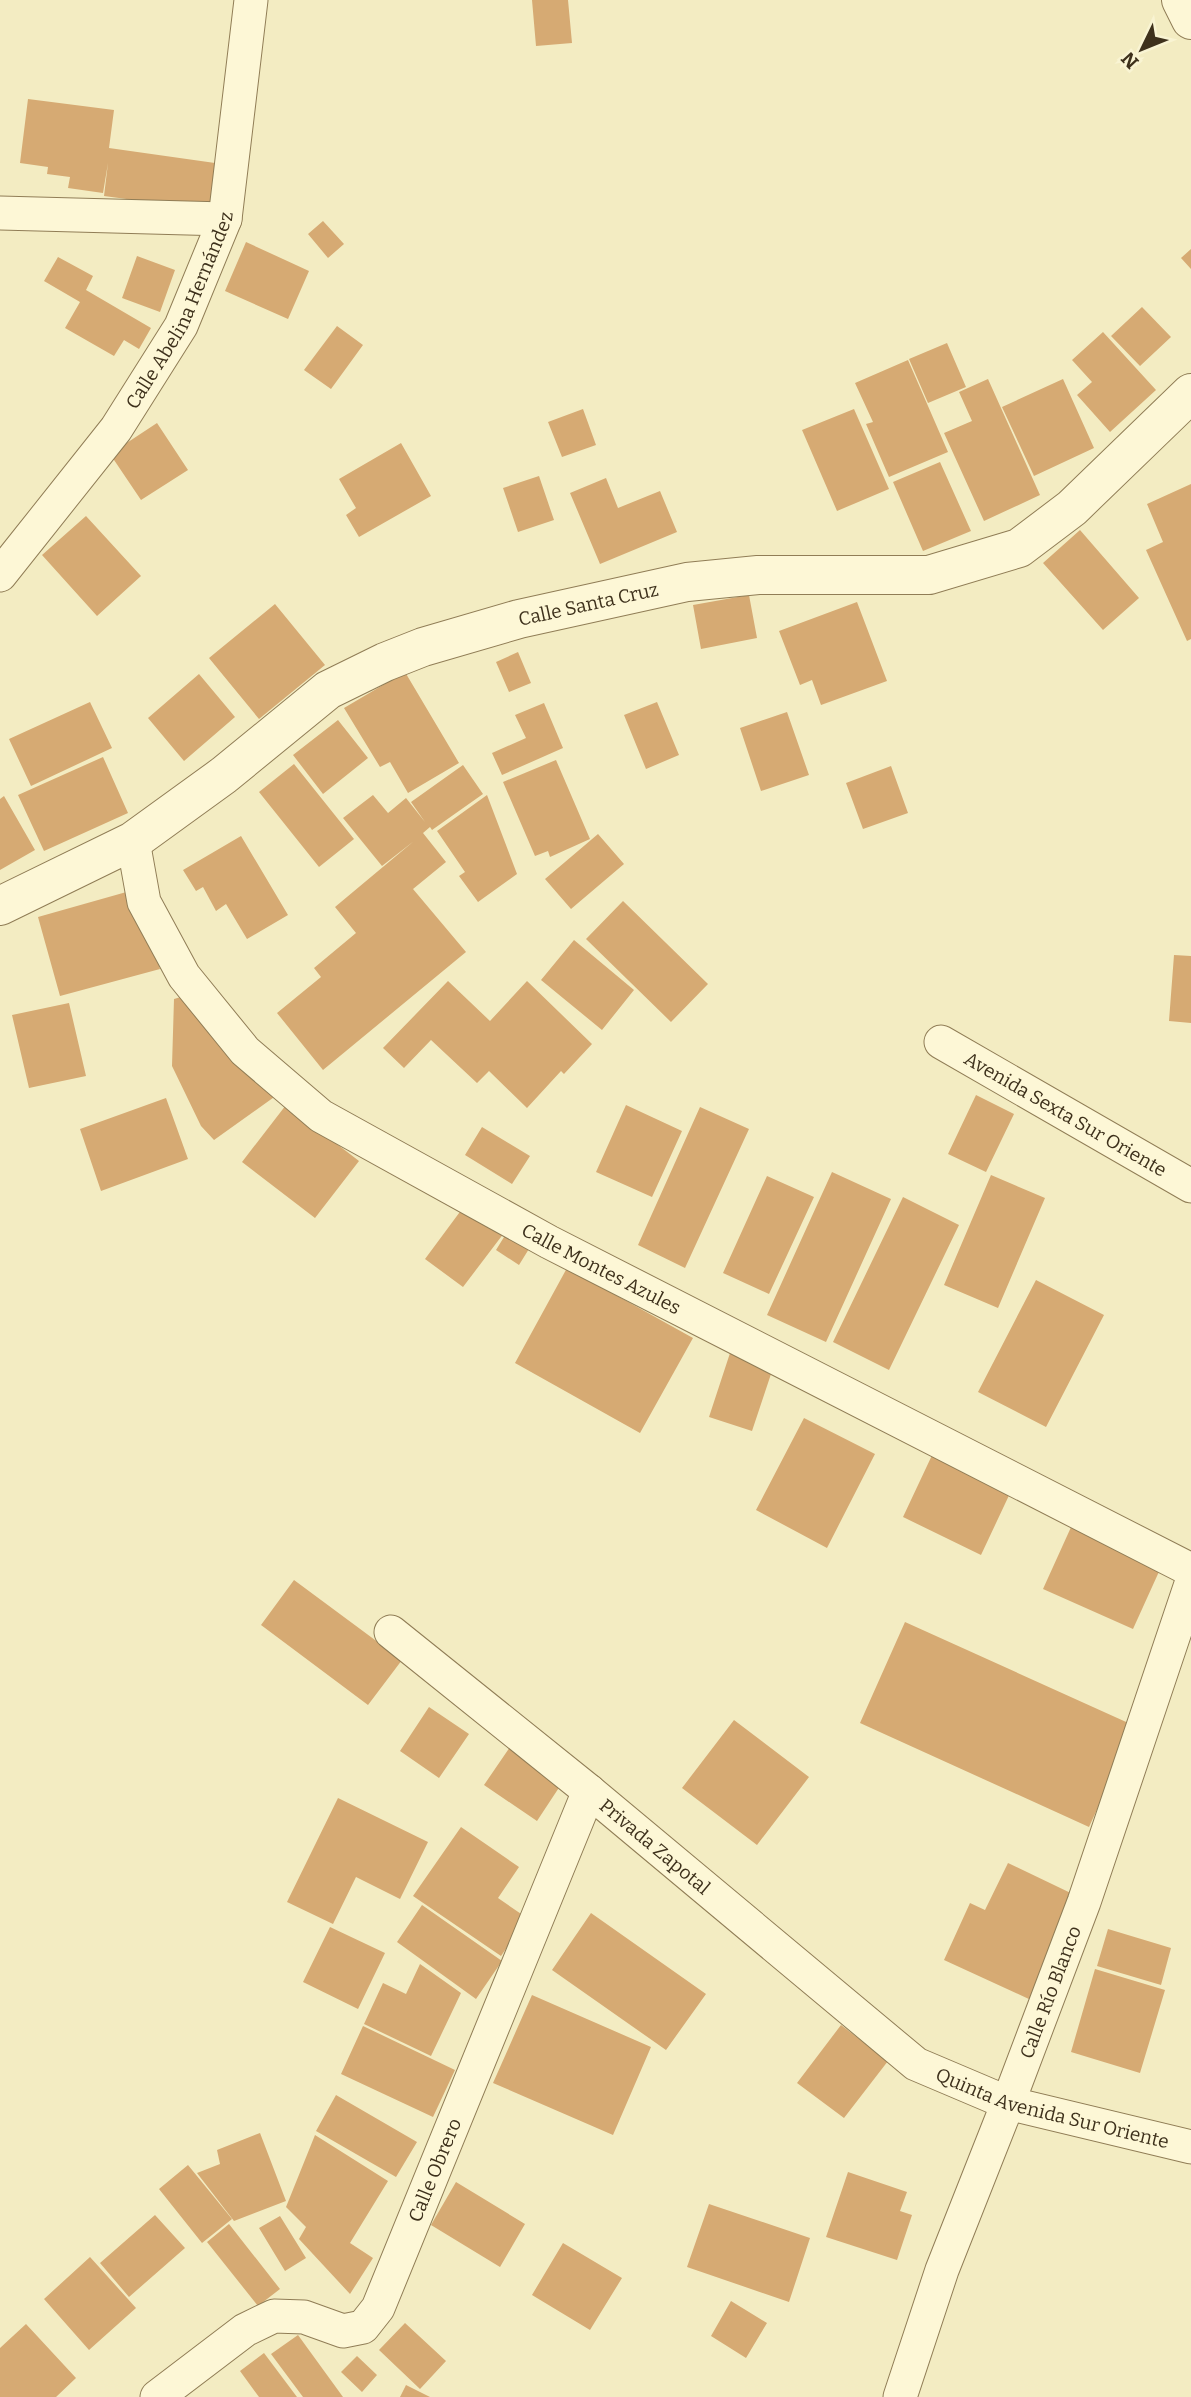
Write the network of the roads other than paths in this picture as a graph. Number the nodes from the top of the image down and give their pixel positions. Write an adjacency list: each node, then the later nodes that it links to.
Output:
1 (251, 0): 5 (street, Calle Abelina Hernández)
2 (1181, 0): 3 (street)
3 (1191, 20)
4 (0, 213): 5 (street)
5 (225, 219): 7 (street, Calle Abelina Hernández)
6 (1191, 393): 8 (street, Calle Santa Cruz)
7 (0, 575)
8 (133, 841): 9 (street, Calle Santa Cruz); 12 (street, Calle Montes Azules)
9 (0, 906)
10 (941, 1042): 11 (street, Avenida Sexta Sur Oriente)
11 (1191, 1186)
12 (1191, 1570)
13 (1191, 1584): 17 (street, Calle Río Blanco)
14 (391, 1632): 15 (street, Privada Zapotal)
15 (589, 1791): 16 (street, Privada Zapotal); 19 (street, Calle Obrero)
16 (916, 2064): 17 (street, Quinta Avenida Sur Oriente)
17 (1008, 2103): 18 (street, Quinta Avenida Sur Oriente); 20 (street, Calle Río Blanco)
18 (1191, 2147)
19 (157, 2397)
20 (900, 2397)

